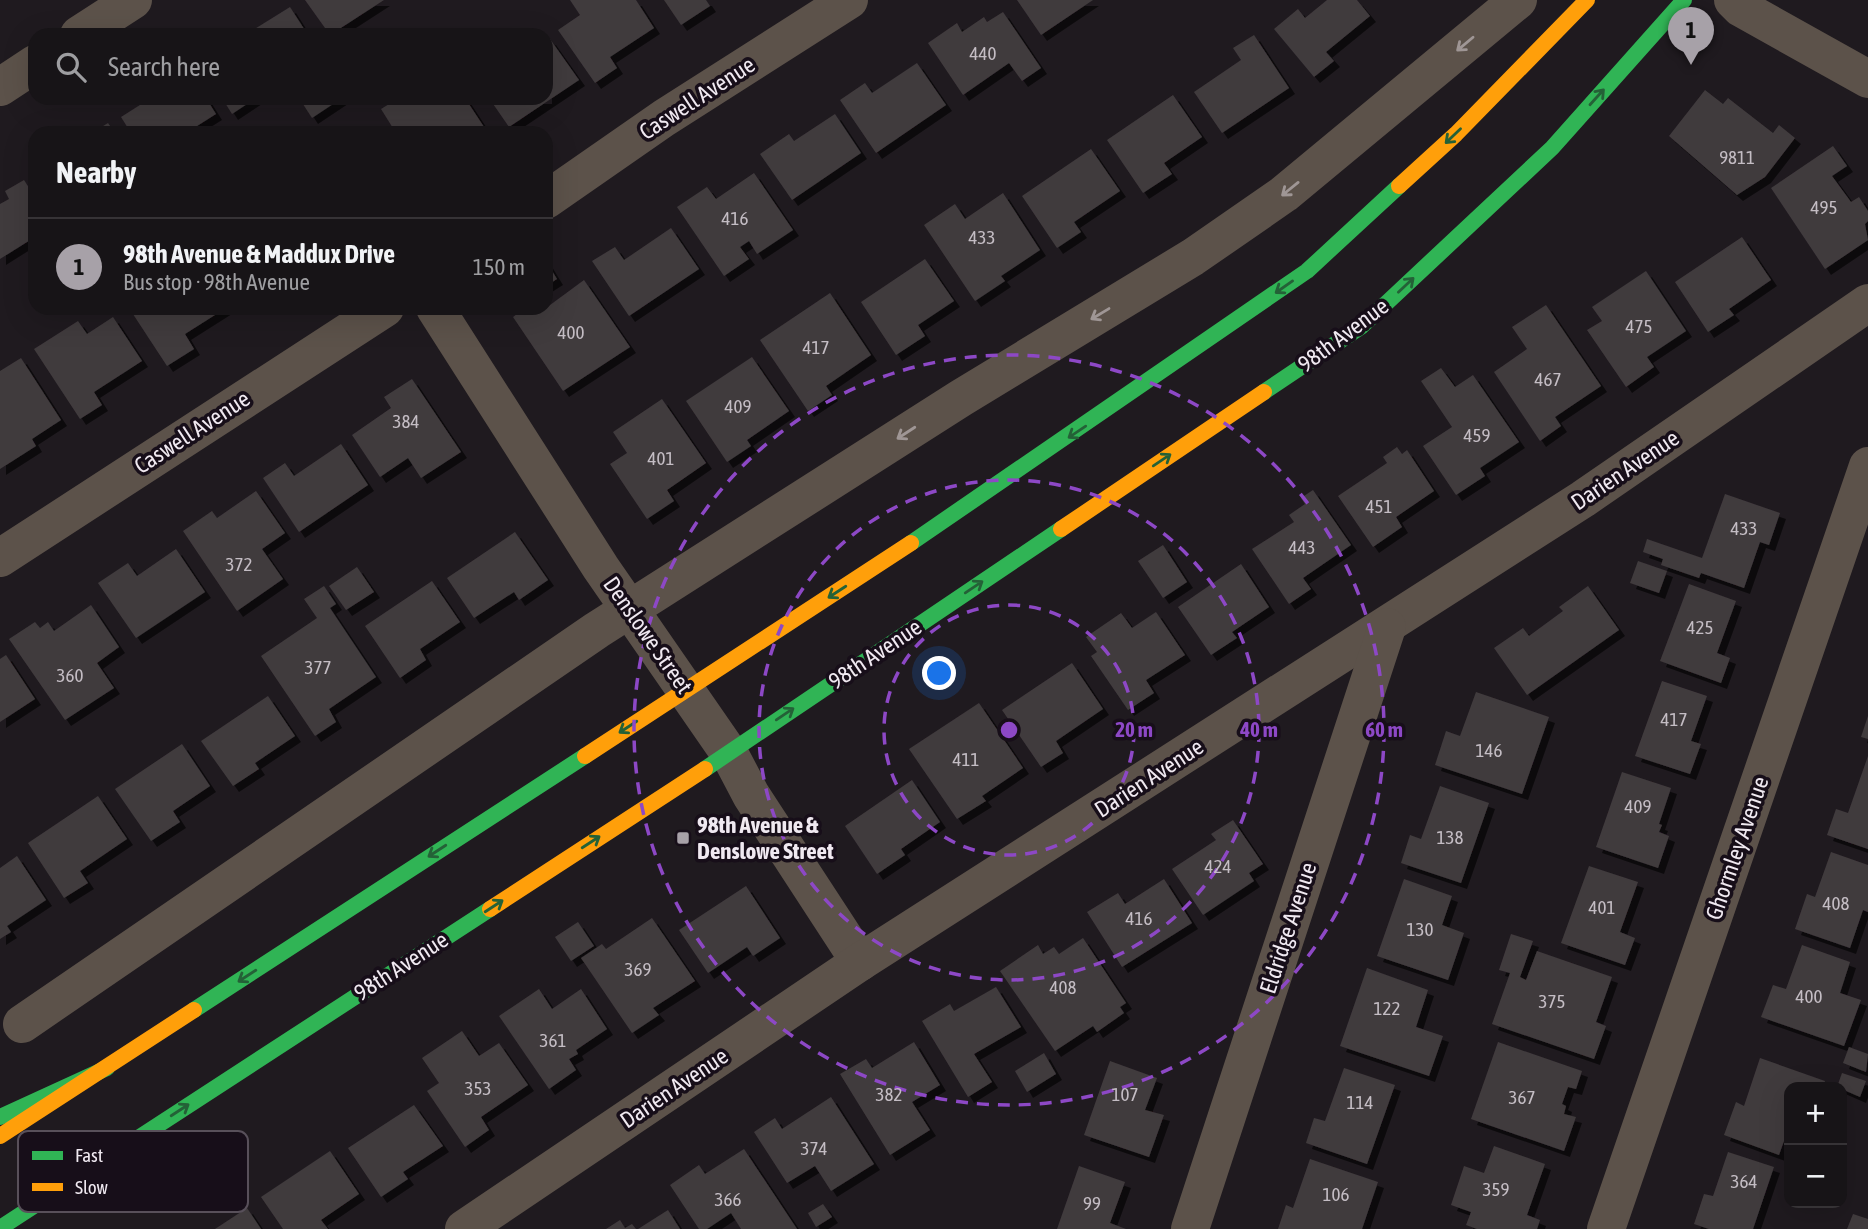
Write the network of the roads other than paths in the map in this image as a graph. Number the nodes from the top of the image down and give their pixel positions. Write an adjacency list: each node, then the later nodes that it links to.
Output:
1 (133, 0): 7 (street)
2 (849, 0): 11 (street, Caswell Avenue)
3 (1518, 0): 17 (street, one-way to 17)
4 (1587, 0): 19 (main road, one-way to 19)
5 (1684, 0): 20 (main road, 98th Avenue, one-way to 5)
6 (1733, 0): 9 (street)
7 (90, 28)
8 (28, 69): 10 (street)
9 (1868, 79)
10 (0, 87)
11 (553, 195)
12 (1868, 303): 18 (street, Darien Avenue)
13 (374, 315): 16 (street, Caswell Avenue)
14 (439, 315): 17 (street, Denslowe Street)
15 (1868, 467): 31 (street, Ghormley Avenue)
16 (0, 558)
17 (631, 609): 19 (street, Denslowe Street); 22 (street)
18 (1387, 627): 21 (street, Darien Avenue); 30 (street, Eldridge Avenue)
19 (684, 689): 20 (street, Denslowe Street); 23 (main road, one-way to 23)
20 (729, 753): 21 (street, Denslowe Street); 25 (main road, 98th Avenue, one-way to 20)
21 (860, 962): 29 (street, Darien Avenue)
22 (22, 1024)
23 (107, 1068): 24 (main road); 26 (main road)
24 (0, 1117)
25 (149, 1131)
26 (0, 1136)
27 (25, 1212): 28 (main road, 98th Avenue, one-way to 27)
28 (0, 1228)
29 (464, 1229)
30 (1190, 1229)
31 (1606, 1229)

